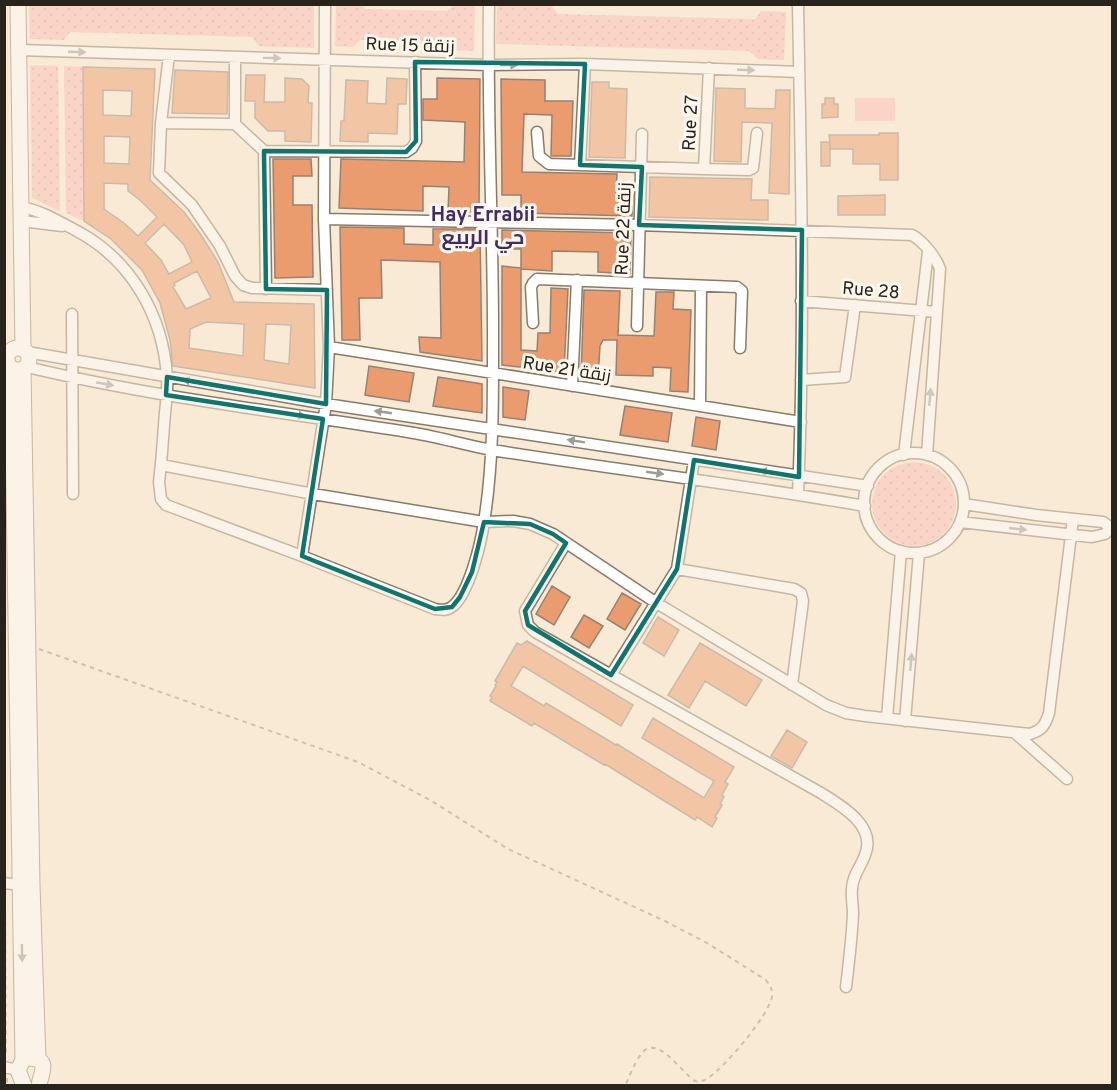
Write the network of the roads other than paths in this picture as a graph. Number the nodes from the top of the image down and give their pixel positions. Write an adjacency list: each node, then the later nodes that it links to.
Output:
1 (9, 4): 45 (main road)
2 (18, 4): 6 (main road)
3 (325, 4): 9 (street)
4 (489, 4): 11 (street)
5 (798, 4): 14 (street)
6 (19, 50): 7 (street, Rue 15 زنقة, one-way to 7); 25 (main road)
7 (169, 55): 8 (street, Rue 15 زنقة); 15 (street)
8 (236, 57): 9 (street, Rue 15 زنقة, one-way to 9); 16 (street)
9 (325, 59): 10 (street, Rue 15 زنقة); 20 (street)
10 (416, 62): 11 (street, Rue 15 زنقة); 20 (street)
11 (488, 64): 12 (street, Rue 15 زنقة, one-way to 12); 27 (street)
12 (585, 64): 13 (street, Rue 15 زنقة); 22 (street)
13 (709, 68): 14 (street, Rue 15 زنقة, one-way to 14); 24 (street, Rue 27)
14 (799, 72): 29 (street)
15 (161, 123): 16 (street); 34 (street)
16 (235, 124): 21 (street)
17 (537, 132): 22 (street)
18 (757, 133): 24 (street)
19 (642, 134): 23 (street, Rue 22 زنقة)
20 (325, 150): 21 (street); 26 (street)
21 (264, 151): 34 (street)
22 (580, 165): 23 (street)
23 (642, 167): 24 (street); 28 (street, Rue 22 زنقة)
24 (699, 169)
25 (22, 214): 45 (main road); 48 (street)
26 (324, 219): 27 (street); 35 (street)
27 (493, 222): 28 (street); 47 (street)
28 (639, 225): 29 (street); 32 (street, Rue 22 زنقة)
29 (802, 230): 30 (street); 36 (street)
30 (928, 252): 38 (street); 39 (street)
31 (577, 280): 32 (street); 41 (street); 51 (street)
32 (638, 282): 33 (street); 42 (street, Rue 22 زنقة)
33 (701, 286): 44 (street); 54 (street)
34 (266, 289): 35 (street)
35 (327, 290): 43 (street)
36 (801, 301): 37 (street, Rue 28); 50 (street)
37 (855, 304): 38 (street, Rue 28); 50 (street)
38 (920, 312): 39 (street, Rue 28); 59 (street)
39 (937, 312): 60 (street, one-way to 39)
40 (72, 314): 46 (street)
41 (533, 323)
42 (637, 326)
43 (329, 347): 47 (street, Rue 21 زنقة); 53 (street)
44 (740, 348)
45 (15, 359): 46 (street); 49 (street); 75 (main road); 91 (main road)
46 (73, 361): 48 (street); 49 (street)
47 (493, 374): 51 (street, Rue 21 زنقة); 57 (street)
48 (167, 377): 52 (street); 53 (street, one-way to 48)
49 (73, 378): 52 (street, one-way to 52); 66 (street)
50 (801, 380): 56 (street)
51 (572, 387): 54 (street, Rue 21 زنقة)
52 (166, 395): 55 (street, one-way to 55); 62 (street)
53 (326, 404): 55 (street); 57 (street, one-way to 53)
54 (700, 406): 56 (street, Rue 21 زنقة)
55 (323, 419): 58 (street); 67 (street)
56 (801, 422): 63 (street)
57 (491, 428): 58 (street); 61 (street, one-way to 57)
58 (490, 450): 64 (street, one-way to 64); 72 (street)
59 (904, 455): 60 (street); 65 (street)
60 (927, 455): 69 (street)
61 (694, 460): 63 (street, one-way to 61); 64 (street)
62 (161, 465): 67 (street); 80 (street)
63 (799, 477): 65 (street); 68 (street)
64 (692, 478): 68 (street); 81 (street)
65 (868, 486): 70 (street)
66 (73, 494)
67 (313, 494): 72 (street); 80 (street)
68 (798, 494): 70 (street)
69 (964, 504): 71 (street); 73 (street)
70 (865, 506): 78 (street)
71 (1073, 519): 74 (street); 76 (street)
72 (484, 522): 77 (street); 80 (street)
73 (960, 522): 76 (street, one-way to 76); 79 (street)
74 (1111, 527): 76 (street)
75 (10, 529): 89 (main road)
76 (1071, 534): 87 (street)
77 (566, 543): 82 (street); 83 (street)
78 (901, 551): 79 (street); 85 (street)
79 (919, 553): 86 (street, one-way to 79)
80 (302, 556)
81 (677, 569): 82 (street); 84 (street)
82 (655, 602): 83 (street); 84 (street)
83 (611, 675): 90 (street)
84 (792, 685): 85 (street)
85 (887, 718): 86 (street)
86 (905, 720): 87 (street)
87 (1015, 733): 88 (street)
88 (1067, 779)
89 (10, 884): 91 (main road, one-way to 91)
90 (846, 987)
91 (24, 1073)

